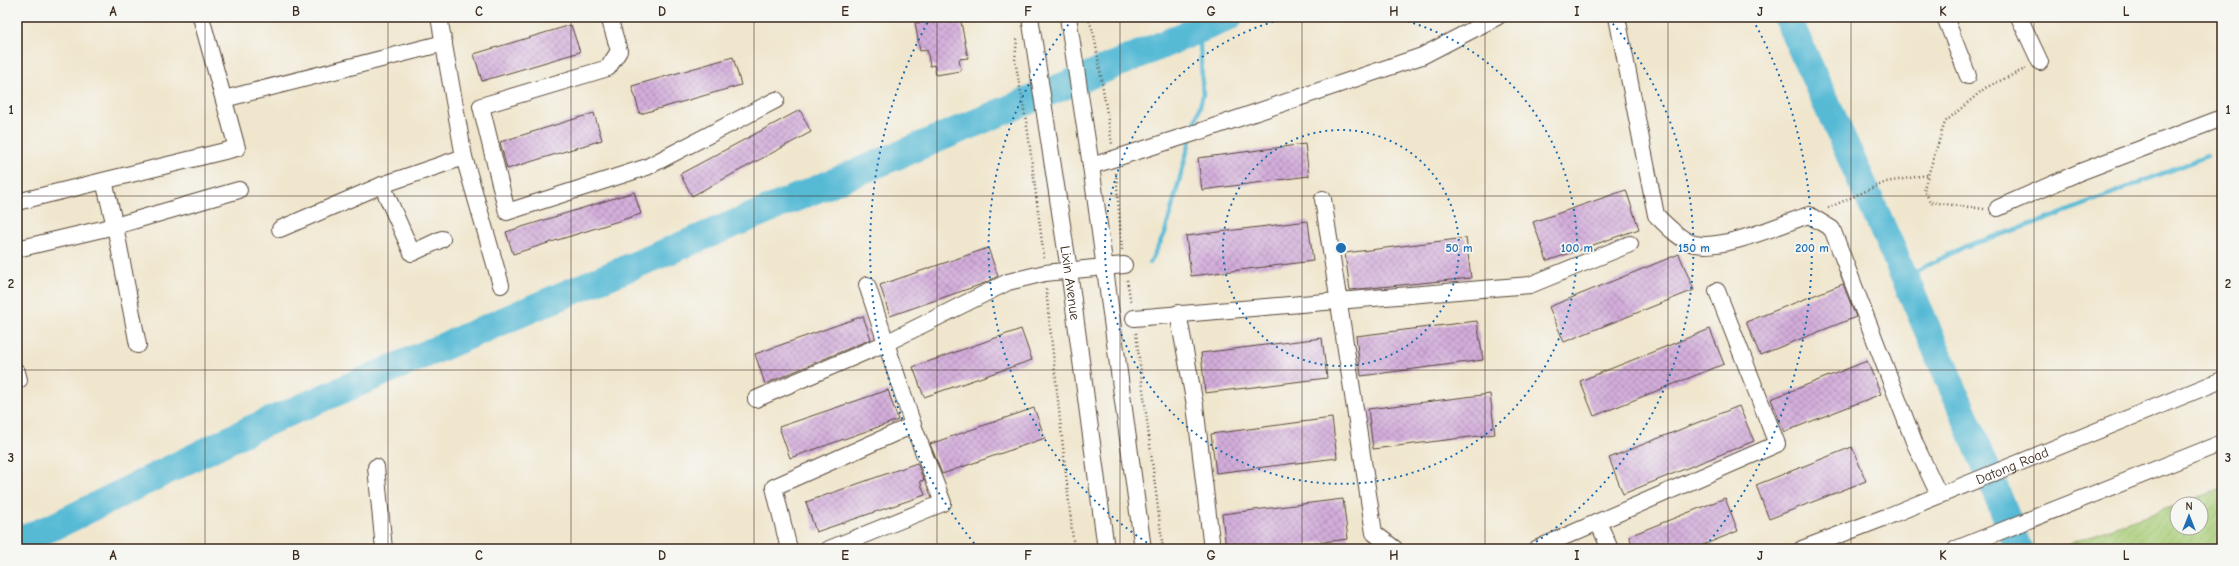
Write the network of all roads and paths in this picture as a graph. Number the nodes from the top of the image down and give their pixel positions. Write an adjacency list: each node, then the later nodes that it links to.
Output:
1 (201, 17): 16 (street)
2 (439, 17): 11 (street)
3 (609, 17): 17 (street)
4 (1030, 17): 36 (street, Lixin Avenue)
5 (1088, 17): 15 (path)
6 (1497, 17): 20 (street)
7 (1616, 17): 53 (street)
8 (1945, 17): 14 (street)
9 (2019, 17): 13 (street)
10 (1074, 20): 20 (street)
11 (444, 43): 16 (street); 19 (street)
12 (1015, 60): 37 (path, Lixin Avenue)
13 (2040, 62): 21 (path)
14 (1968, 76)
15 (1104, 93)
16 (224, 99): 22 (street)
17 (776, 100)
18 (2222, 118): 28 (street)
19 (464, 157): 23 (street); 38 (street)
20 (1091, 166): 35 (street)
21 (1927, 176): 27 (path); 28 (path)
22 (104, 182): 26 (street); 29 (street)
23 (382, 185): 30 (street); 31 (street)
24 (239, 190): 29 (street)
25 (1322, 199): 41 (street)
26 (17, 202)
27 (1834, 206)
28 (1998, 208)
29 (116, 226): 33 (street); 45 (street)
30 (280, 229)
31 (442, 239)
32 (1630, 244): 41 (street)
33 (17, 249)
34 (1124, 265): 35 (street)
35 (1104, 266): 36 (street); 61 (street)
36 (1069, 270): 37 (street); 60 (street, Lixin Avenue)
37 (1045, 273): 44 (street); 59 (path, Lixin Avenue)
38 (500, 285)
39 (867, 285): 44 (street)
40 (1717, 291): 54 (street)
41 (1337, 301): 42 (street); 63 (street)
42 (1178, 313): 43 (street); 62 (street)
43 (1134, 318)
44 (886, 344): 49 (street); 50 (street)
45 (138, 345)
46 (17, 372): 48 (street)
47 (2222, 380): 53 (street, Datong Road)
48 (17, 381)
49 (756, 399)
50 (913, 425): 57 (street); 58 (street)
51 (2222, 443): 55 (street)
52 (376, 467): 56 (street)
53 (1946, 493): 66 (street, Datong Road)
54 (1598, 522): 64 (street); 65 (street)
55 (1963, 546)
56 (384, 549)
57 (789, 549)
58 (829, 549)
59 (1074, 549)
60 (1106, 549)
61 (1143, 549)
62 (1212, 549)
63 (1395, 549)
64 (1536, 549)
65 (1610, 549)
66 (1802, 549)

